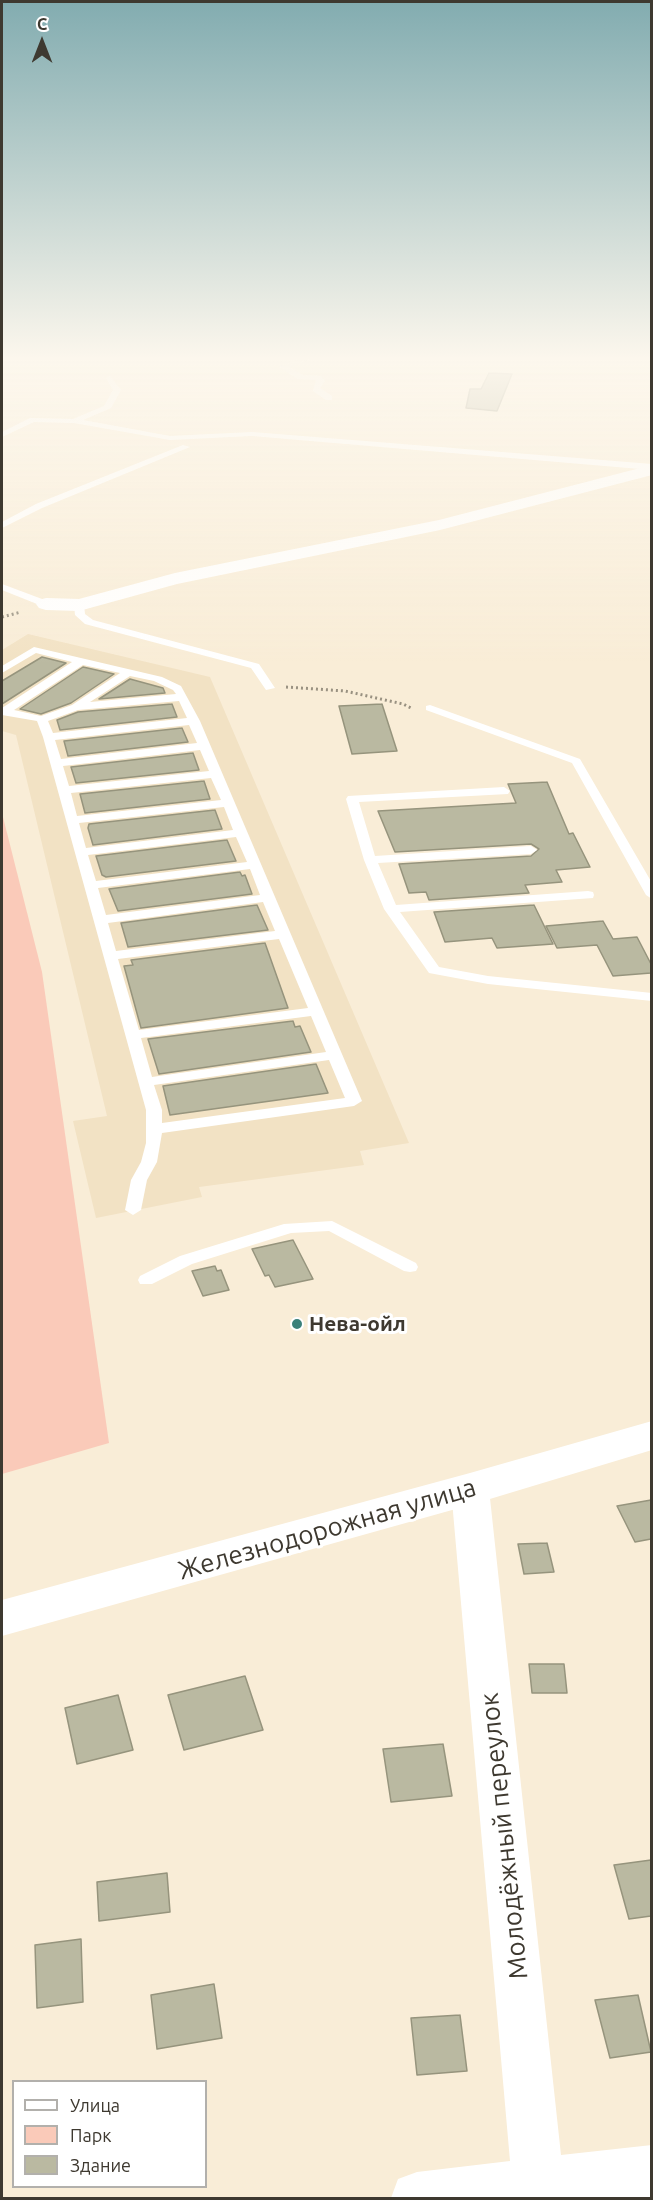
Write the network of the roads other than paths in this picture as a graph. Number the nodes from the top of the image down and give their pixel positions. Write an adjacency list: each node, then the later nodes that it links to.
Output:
1 (157, 459): 4 (lane)
2 (541, 459): 3 (lane)
3 (651, 468): 7 (street)
4 (2, 525)
5 (2, 587): 6 (lane)
6 (46, 604): 7 (street)
7 (79, 605): 11 (lane)
8 (81, 661): 9 (lane); 10 (lane); 15 (lane)
9 (2, 670)
10 (129, 672): 12 (lane); 13 (lane)
11 (270, 687)
12 (183, 697): 13 (lane); 17 (lane)
13 (76, 707): 16 (lane)
14 (430, 708): 33 (lane)
15 (2, 711): 16 (lane)
16 (42, 719): 18 (lane)
17 (194, 721): 18 (lane); 19 (lane)
18 (49, 737): 20 (lane)
19 (204, 746): 20 (lane); 21 (lane)
20 (57, 763): 22 (lane)
21 (216, 774): 22 (lane); 24 (lane)
22 (64, 790): 25 (lane)
23 (504, 791): 29 (lane)
24 (228, 803): 25 (lane); 26 (lane)
25 (73, 820): 28 (lane)
26 (241, 833): 28 (lane); 30 (lane)
27 (531, 850): 29 (lane)
28 (82, 852): 31 (lane)
29 (370, 860): 35 (lane)
30 (255, 865): 31 (lane); 34 (lane)
31 (91, 885): 36 (lane)
32 (588, 895): 35 (lane)
33 (651, 895)
34 (268, 898): 36 (lane); 37 (lane)
35 (391, 909): 39 (lane)
36 (101, 920): 38 (lane)
37 (284, 934): 38 (lane); 40 (lane)
38 (111, 956): 41 (lane)
39 (651, 997)
40 (316, 1011): 41 (lane); 42 (lane)
41 (133, 1035): 43 (lane)
42 (335, 1055): 43 (lane); 44 (lane)
43 (146, 1082): 44 (lane)
44 (154, 1129): 45 (lane)
45 (133, 1210)
46 (410, 1267): 47 (lane)
47 (146, 1280)
48 (651, 1435): 49 (street, Железнодорожная улица)
49 (471, 1489): 50 (street, Железнодорожная улица); 52 (street, Молодёжный переулок)
50 (2, 1618)
51 (651, 2171): 52 (street)
52 (538, 2184): 53 (street)
53 (417, 2199)

